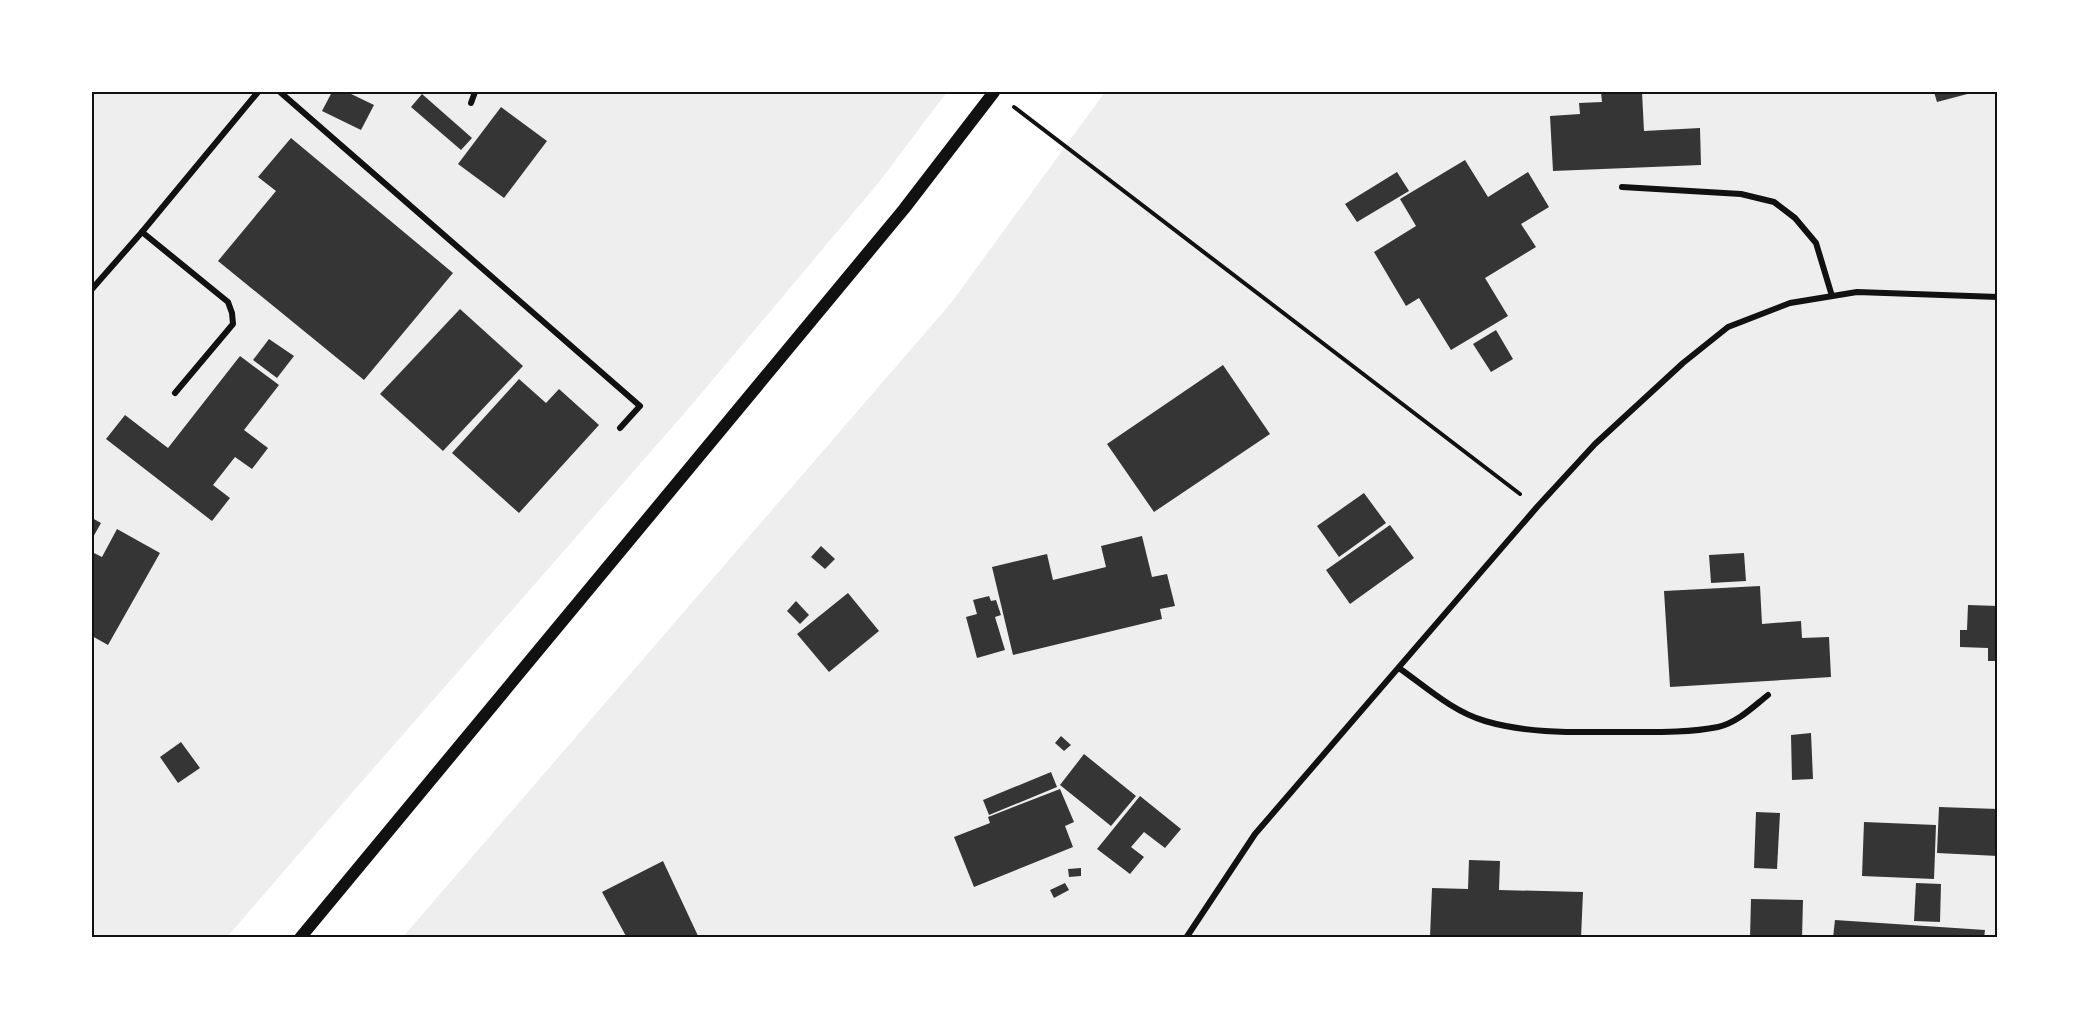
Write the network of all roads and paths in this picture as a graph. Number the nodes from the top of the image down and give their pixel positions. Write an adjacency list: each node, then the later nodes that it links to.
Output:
1 (258, 92): 7 (street)
2 (280, 92): 12 (street)
3 (475, 92): 5 (street)
4 (994, 92): 13 (path); 16 (main road)
5 (471, 103)
6 (1623, 187): 9 (street)
7 (142, 232): 8 (street); 11 (street)
8 (92, 290)
9 (1832, 296): 10 (street); 13 (street)
10 (1998, 297)
11 (175, 393)
12 (620, 428)
13 (1537, 507): 14 (street)
14 (1399, 668): 15 (street); 17 (street)
15 (1768, 695)
16 (300, 938)
17 (1186, 938)

